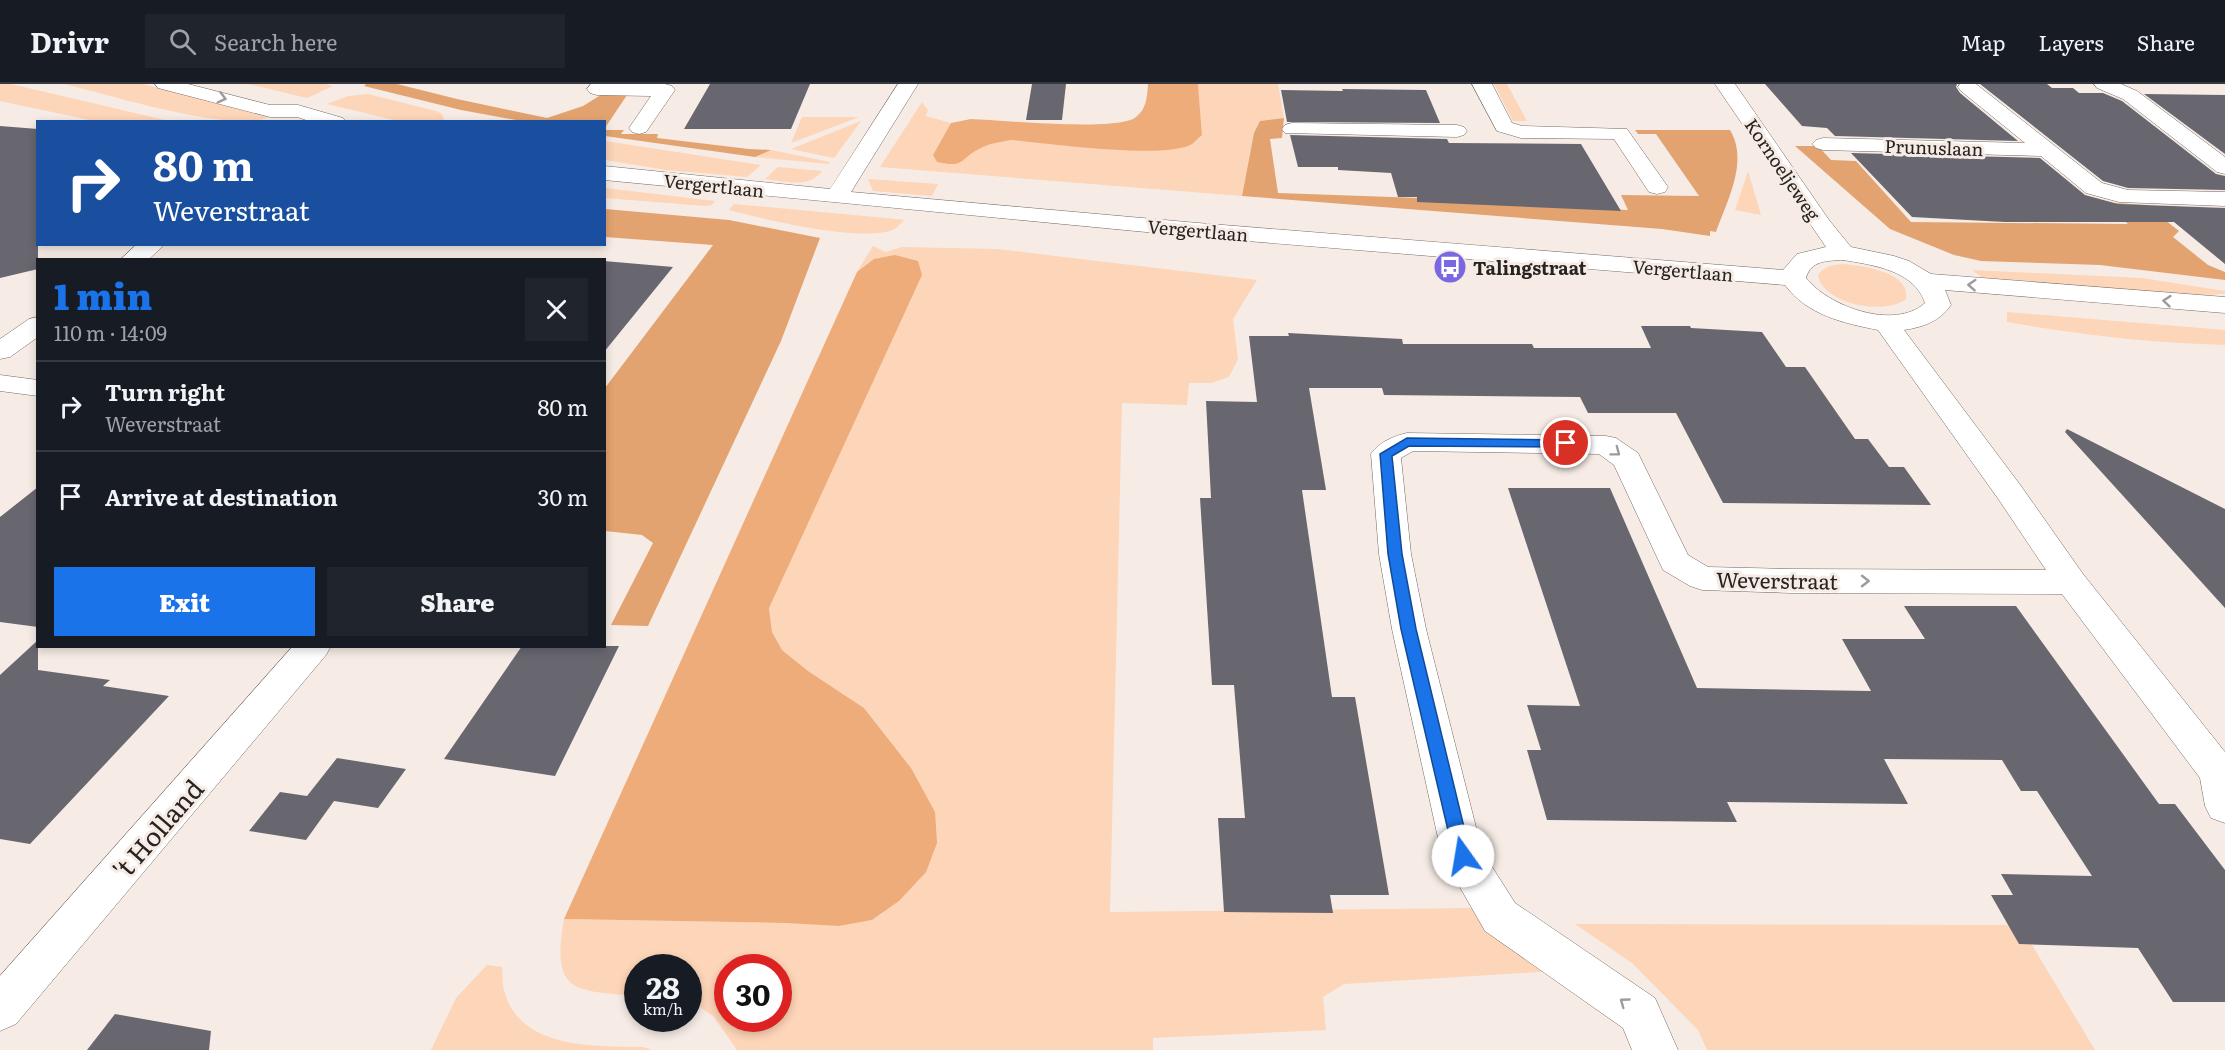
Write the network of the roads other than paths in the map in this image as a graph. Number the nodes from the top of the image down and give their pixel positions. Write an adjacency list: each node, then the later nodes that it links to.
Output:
1 (165, 84): 9 (street, one-way to 9)
2 (231, 84): 9 (street)
3 (601, 84): 11 (street)
4 (908, 84): 19 (street)
5 (1482, 84): 18 (street)
6 (1725, 84): 22 (street, Kornoeljeweg)
7 (2104, 84): 16 (street)
8 (1968, 87): 15 (street, Prunuslaan)
9 (298, 111): 10 (street)
10 (329, 120)
11 (639, 128)
12 (1292, 129): 13 (street)
13 (1457, 131)
14 (1823, 144): 15 (street, Prunuslaan)
15 (2045, 150): 20 (street, Prunuslaan)
16 (2225, 167)
17 (606, 173): 19 (street, Vergertlaan)
18 (1657, 187)
19 (836, 197): 24 (street, Vergertlaan)
20 (2225, 199)
21 (150, 246): 23 (street)
22 (1843, 253): 24 (street); 25 (street)
23 (135, 258)
24 (1793, 278): 28 (street)
25 (1926, 281): 26 (street); 27 (street, one-way to 25)
26 (1938, 305): 28 (street); 29 (street)
27 (2225, 305)
28 (1886, 322): 34 (street)
29 (2225, 324)
30 (36, 326): 31 (street)
31 (0, 351)
32 (0, 383): 33 (street)
33 (36, 388)
34 (2071, 582): 36 (street); 38 (street, Weverstraat, one-way to 34)
35 (312, 648): 37 (street, 't Holland)
36 (2223, 784)
37 (0, 1009)
38 (1656, 1050)

